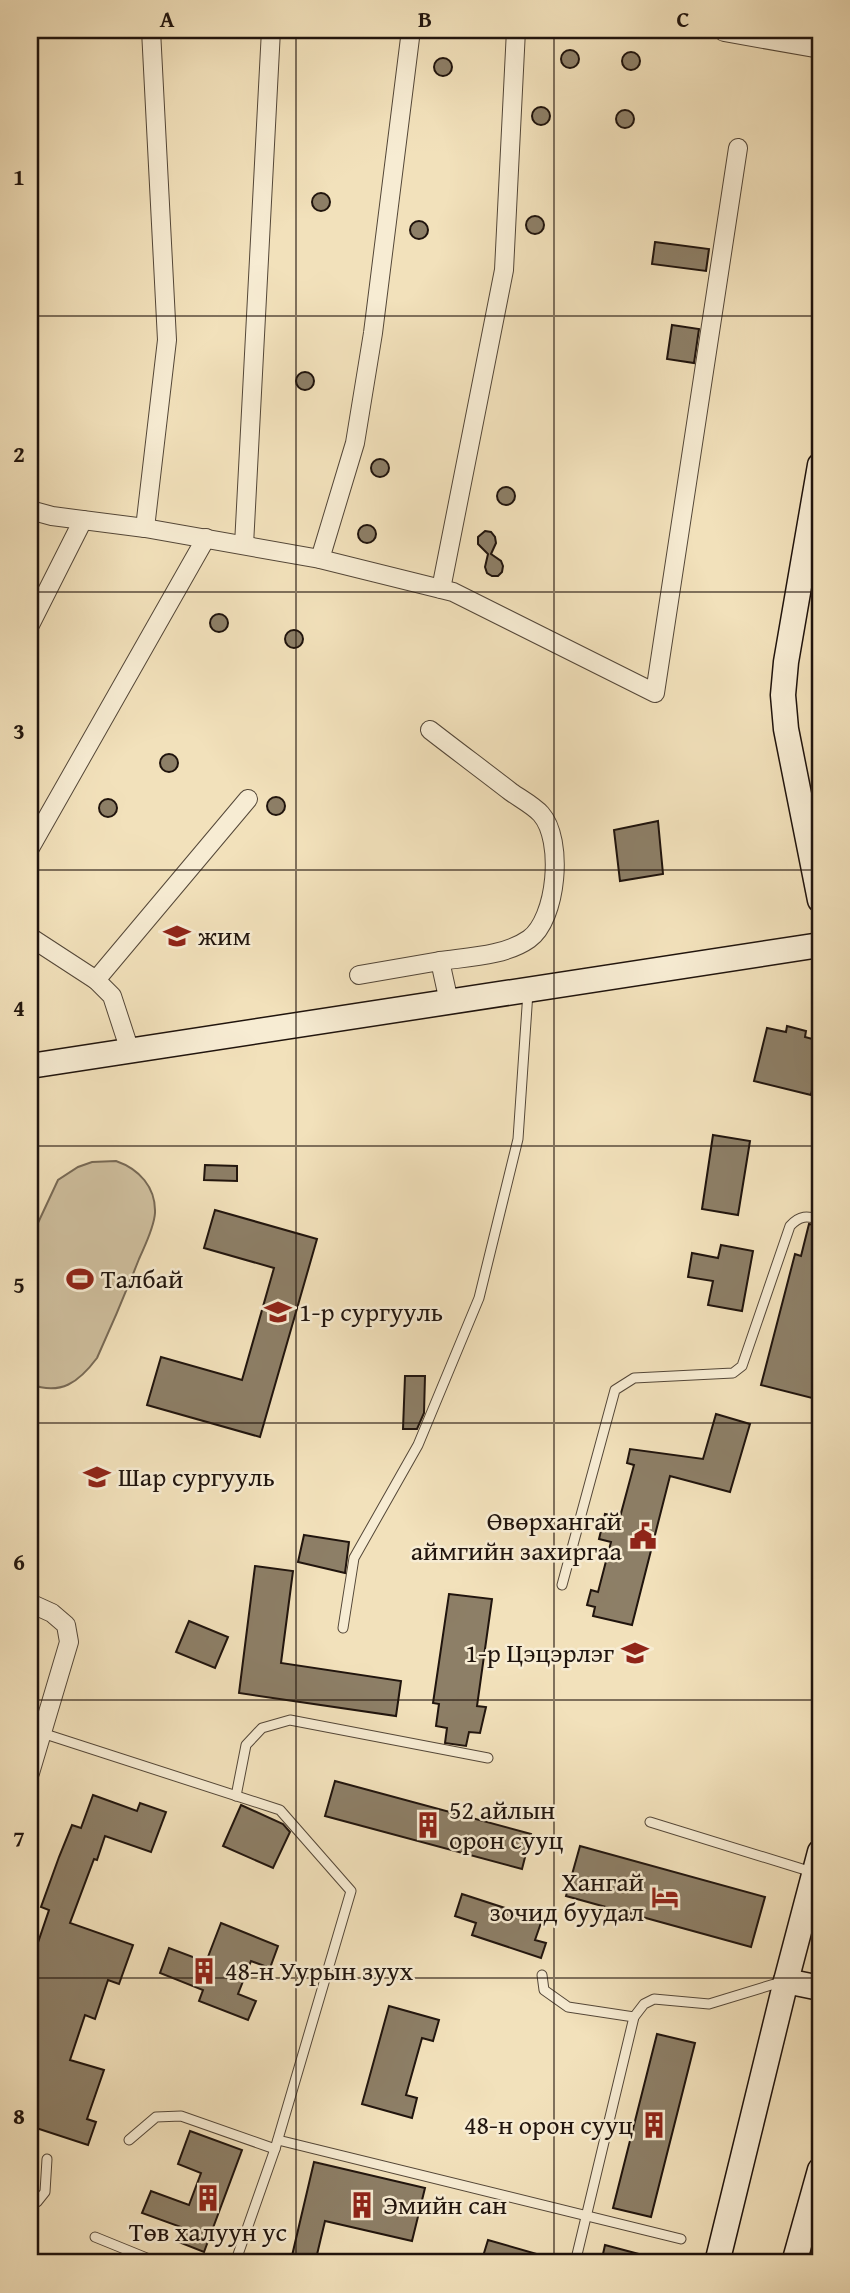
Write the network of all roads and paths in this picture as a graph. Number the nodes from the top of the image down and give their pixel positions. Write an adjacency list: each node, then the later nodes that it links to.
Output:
1 (151, 30): 11 (street)
2 (271, 30): 13 (street)
3 (411, 30): 14 (street)
4 (516, 30): 15 (street)
5 (724, 32): 6 (street)
6 (820, 49)
7 (738, 148): 15 (street)
8 (820, 465): 20 (street)
9 (30, 510): 10 (street)
10 (83, 520): 11 (street); 16 (street)
11 (145, 528): 12 (street)
12 (206, 538): 13 (street); 19 (street)
13 (244, 545): 14 (street)
14 (320, 558): 15 (street)
15 (441, 589)
16 (30, 625)
17 (430, 730): 23 (street)
18 (248, 799): 25 (street)
19 (30, 848)
20 (820, 900)
21 (30, 937): 25 (street)
22 (820, 945): 26 (street)
23 (440, 961): 24 (street); 27 (street)
24 (359, 975)
25 (96, 980): 28 (street)
26 (529, 990): 27 (street); 33 (lane)
27 (449, 1002): 28 (street)
28 (130, 1051): 29 (street)
29 (30, 1066)
30 (820, 1219): 31 (lane)
31 (562, 1585)
32 (30, 1603): 34 (street)
33 (343, 1628)
34 (42, 1733): 36 (street); 37 (lane)
35 (488, 1758): 37 (lane)
36 (30, 1773)
37 (236, 1796): 45 (lane)
38 (650, 1822): 39 (lane)
39 (818, 1862): 41 (street)
40 (542, 1975): 43 (lane)
41 (786, 1981): 42 (street); 43 (lane); 55 (street)
42 (820, 1988)
43 (634, 2017): 49 (lane)
44 (129, 2140): 45 (lane)
45 (277, 2145): 49 (lane); 53 (lane)
46 (47, 2159): 48 (lane)
47 (820, 2169): 56 (street)
48 (30, 2203)
49 (586, 2216): 51 (lane); 54 (lane)
50 (95, 2236): 52 (lane)
51 (681, 2239)
52 (159, 2263)
53 (235, 2263)
54 (575, 2263)
55 (718, 2263)
56 (794, 2263)

